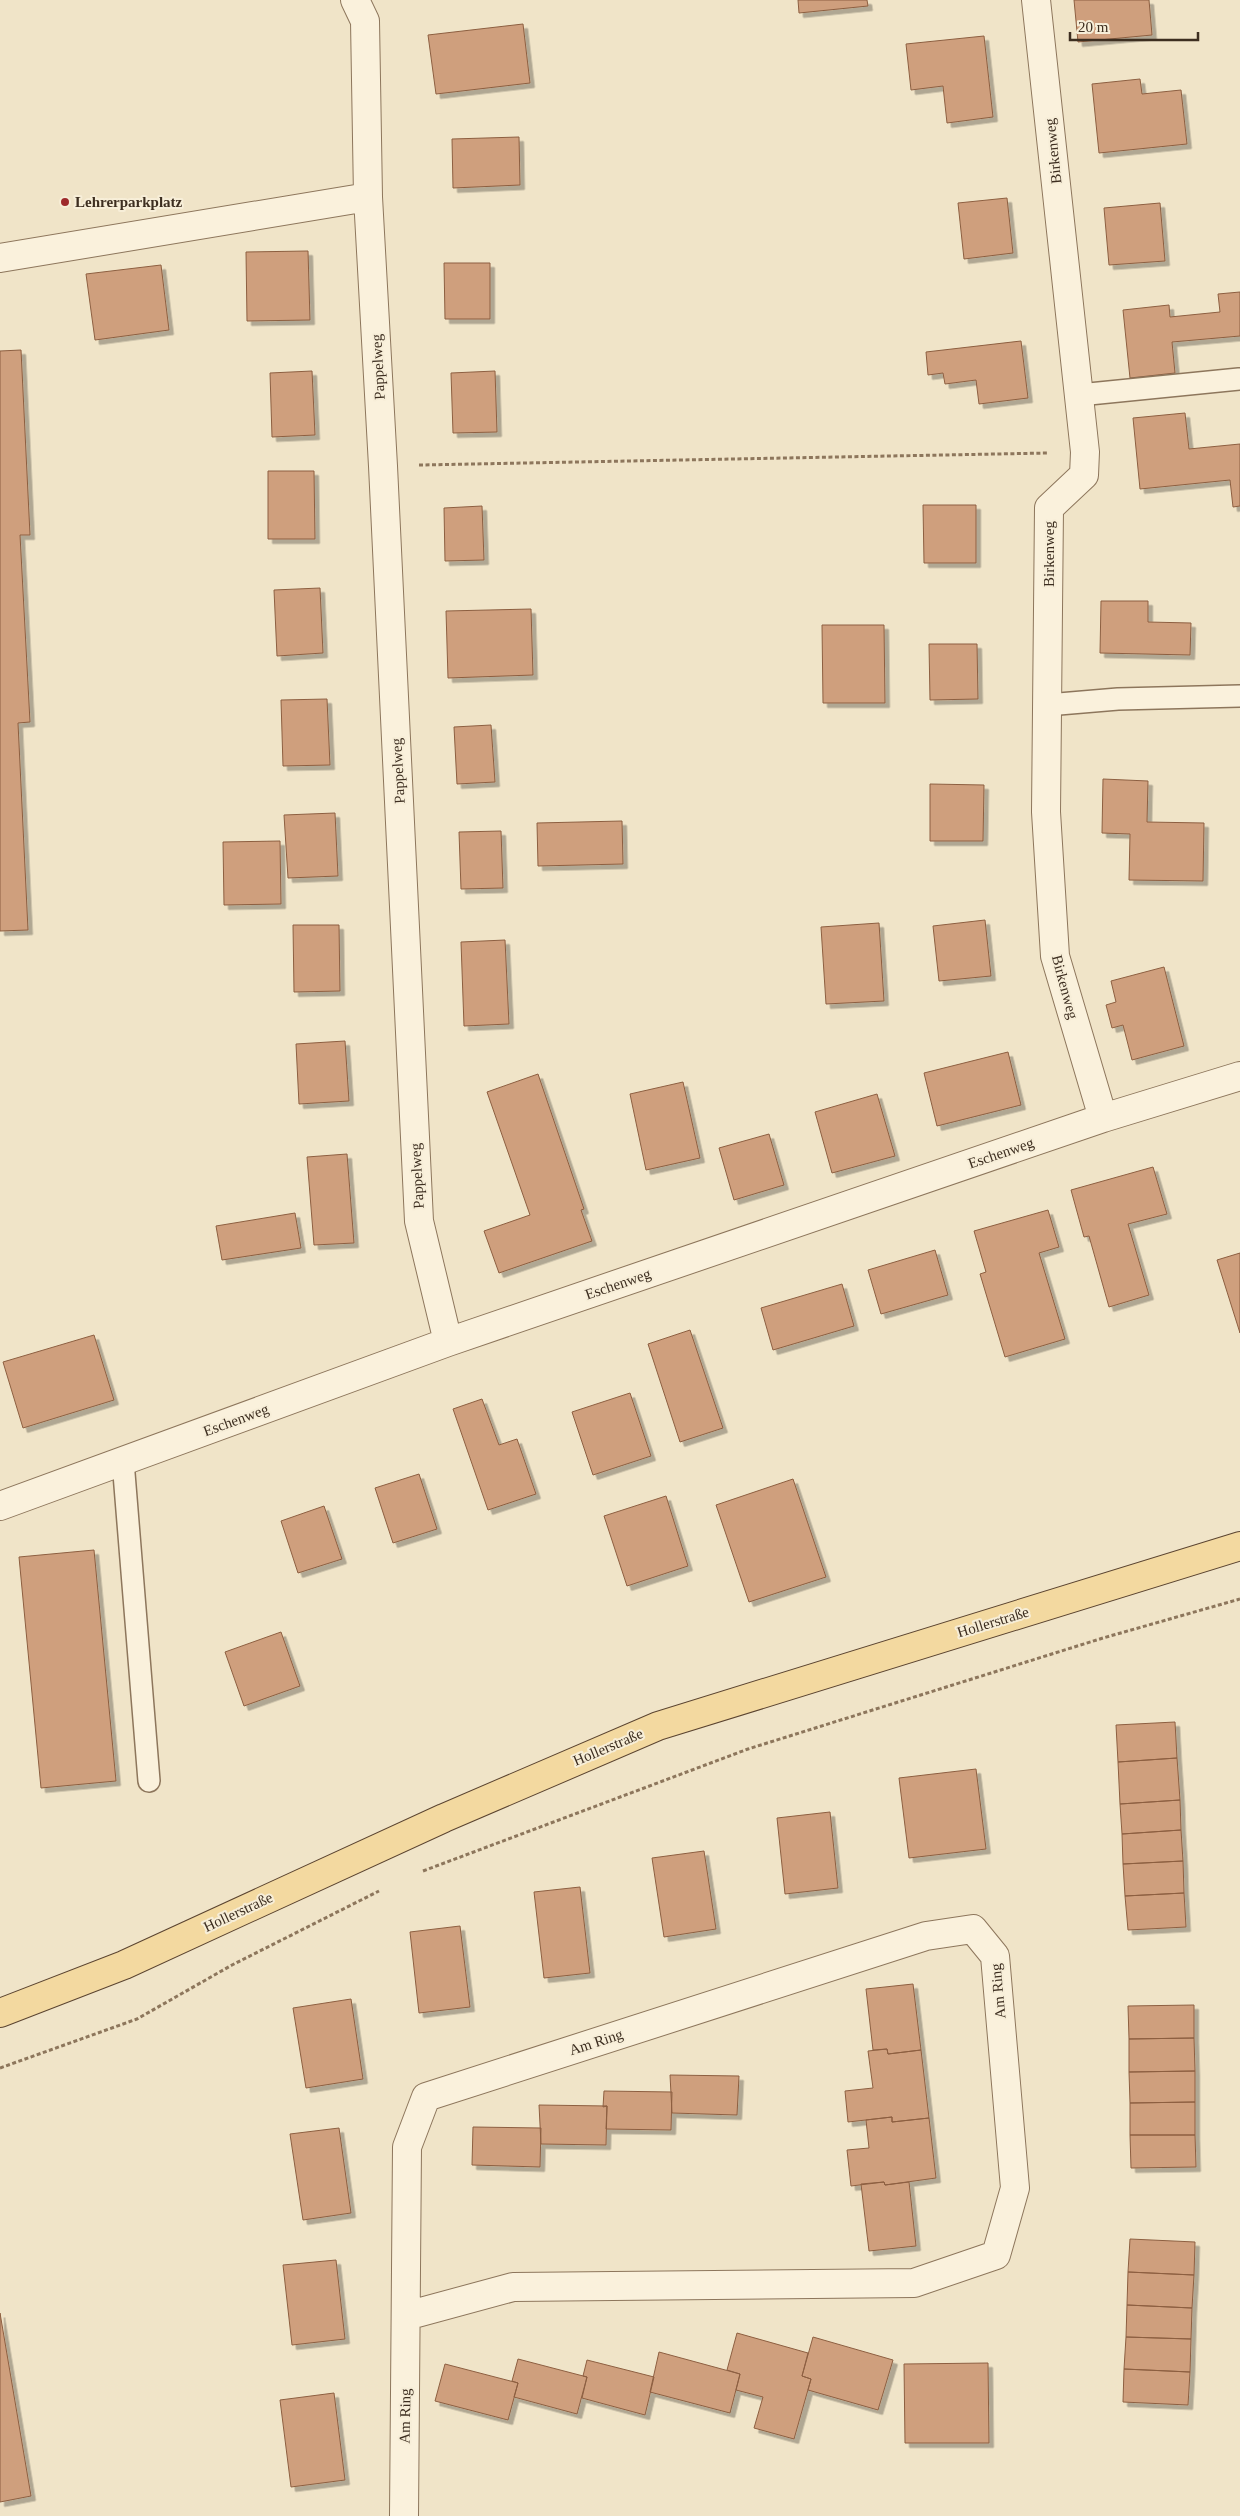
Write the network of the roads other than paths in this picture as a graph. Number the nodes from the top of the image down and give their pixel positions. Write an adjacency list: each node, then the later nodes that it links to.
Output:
1 (355, 0): 3 (street, Pappelweg)
2 (1036, 0): 6 (street, Birkenweg)
3 (368, 197): 4 (street); 11 (street, Pappelweg)
4 (0, 258)
5 (1239, 379): 6 (lane)
6 (1079, 395): 8 (street, Birkenweg)
7 (1240, 696): 8 (lane)
8 (1047, 705): 10 (street, Birkenweg)
9 (1240, 1076): 10 (street, Eschenweg)
10 (1103, 1118): 11 (street, Eschenweg)
11 (448, 1342): 12 (street, Eschenweg)
12 (123, 1461): 13 (street, Eschenweg); 15 (lane)
13 (0, 1506)
14 (1240, 1546): 16 (main road, Hollerstraße)
15 (149, 1781)
16 (0, 2013)
17 (406, 2316): 17 (street, Am Ring); 18 (street, Am Ring)
18 (404, 2516)

